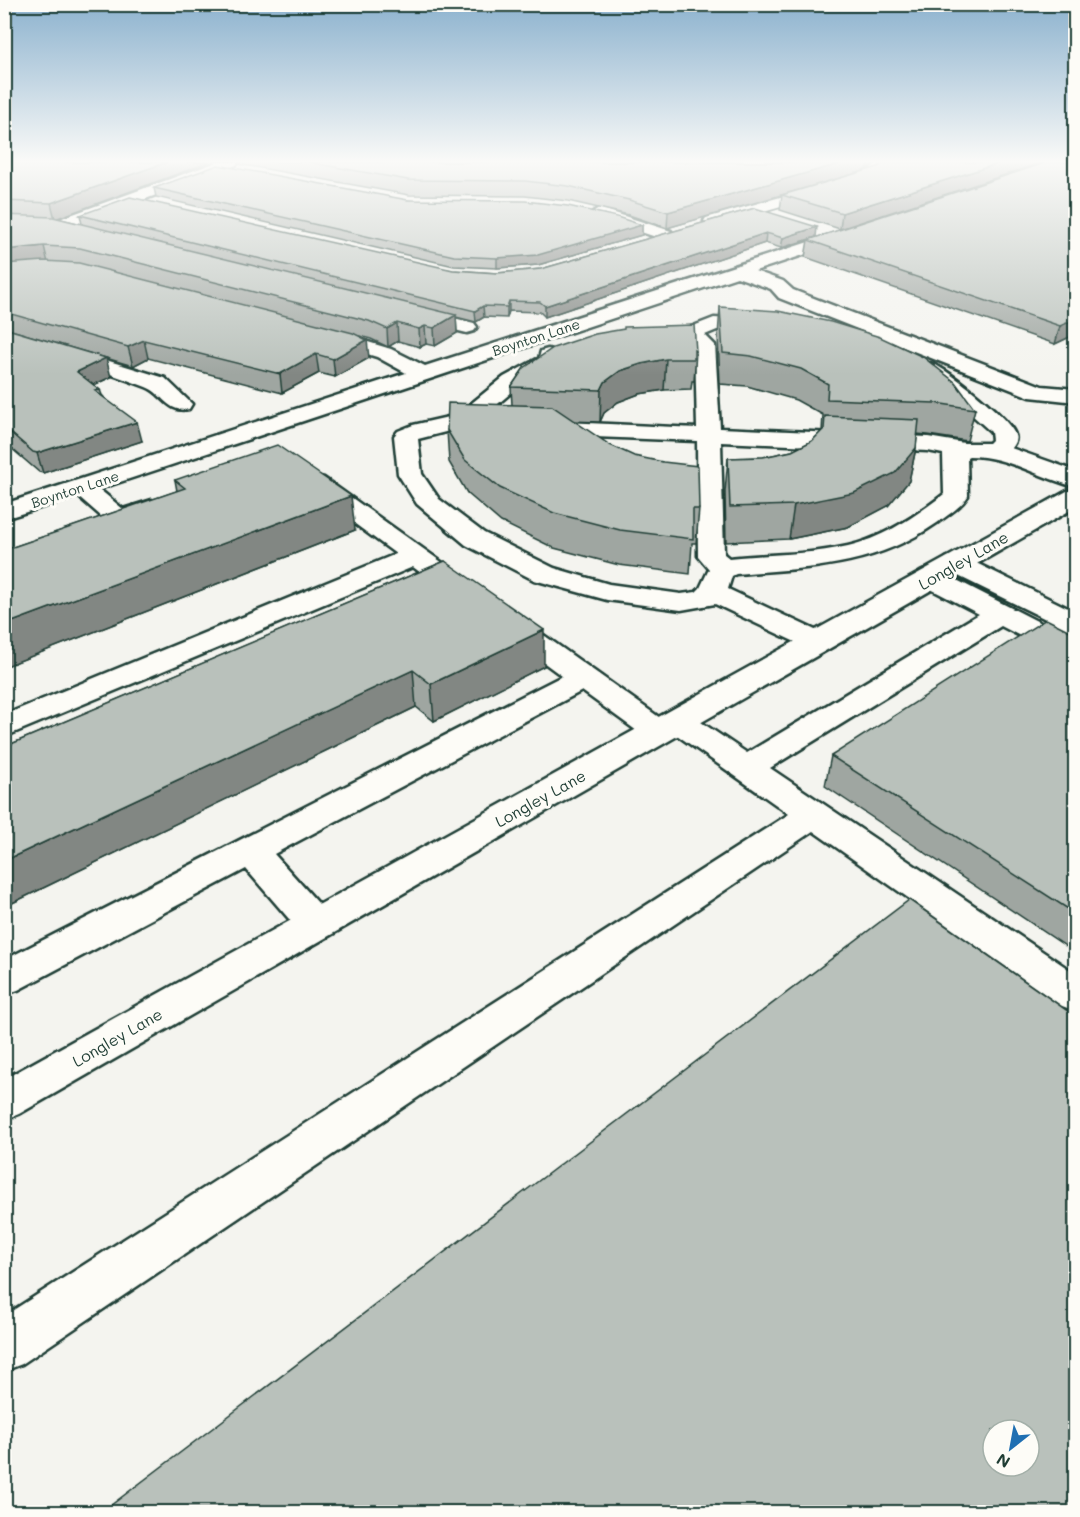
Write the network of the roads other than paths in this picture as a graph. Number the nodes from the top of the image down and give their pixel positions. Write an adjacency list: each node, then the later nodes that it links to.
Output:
1 (81, 233): 5 (street)
2 (670, 233): 7 (street)
3 (828, 233): 6 (street)
4 (854, 233): 6 (street, Boynton Lane)
5 (91, 235)
6 (841, 237): 8 (street, Boynton Lane)
7 (633, 244)
8 (738, 271): 15 (street, Boynton Lane); 19 (street)
9 (399, 310): 10 (street)
10 (467, 327)
11 (781, 329): 13 (street)
12 (306, 330): 18 (street)
13 (691, 333): 16 (street); 24 (street)
14 (4, 335): 20 (street)
15 (523, 342): 18 (street, Boynton Lane); 21 (street)
16 (631, 344)
17 (867, 347): 26 (street)
18 (424, 374): 29 (street, Boynton Lane)
19 (1076, 396)
20 (181, 404)
21 (460, 423): 22 (street); 37 (street)
22 (497, 426)
23 (520, 428): 24 (street)
24 (709, 435): 25 (street); 37 (street)
25 (963, 450): 26 (street); 37 (street)
26 (995, 451): 28 (street)
27 (295, 469): 35 (street)
28 (1076, 480)
29 (82, 487): 32 (street, Boynton Lane); 33 (street)
30 (1076, 496): 36 (street, Longley Lane)
31 (174, 500): 33 (street)
32 (4, 512)
33 (119, 519): 34 (street)
34 (88, 530)
35 (415, 556): 42 (street); 44 (street)
36 (944, 571): 38 (street); 39 (street); 40 (street, Longley Lane)
37 (719, 581): 40 (street)
38 (1068, 610)
39 (1000, 615): 41 (street); 45 (street)
40 (818, 642): 43 (street, Longley Lane)
41 (1076, 653)
42 (584, 677): 43 (street); 47 (street)
43 (669, 726): 45 (street); 48 (street, Longley Lane)
44 (4, 727)
45 (746, 768): 46 (street)
46 (814, 814): 50 (street); 52 (street)
47 (251, 851): 48 (street); 49 (street)
48 (315, 924): 51 (street, Longley Lane)
49 (4, 979)
50 (1076, 995)
51 (4, 1101)
52 (4, 1346)

